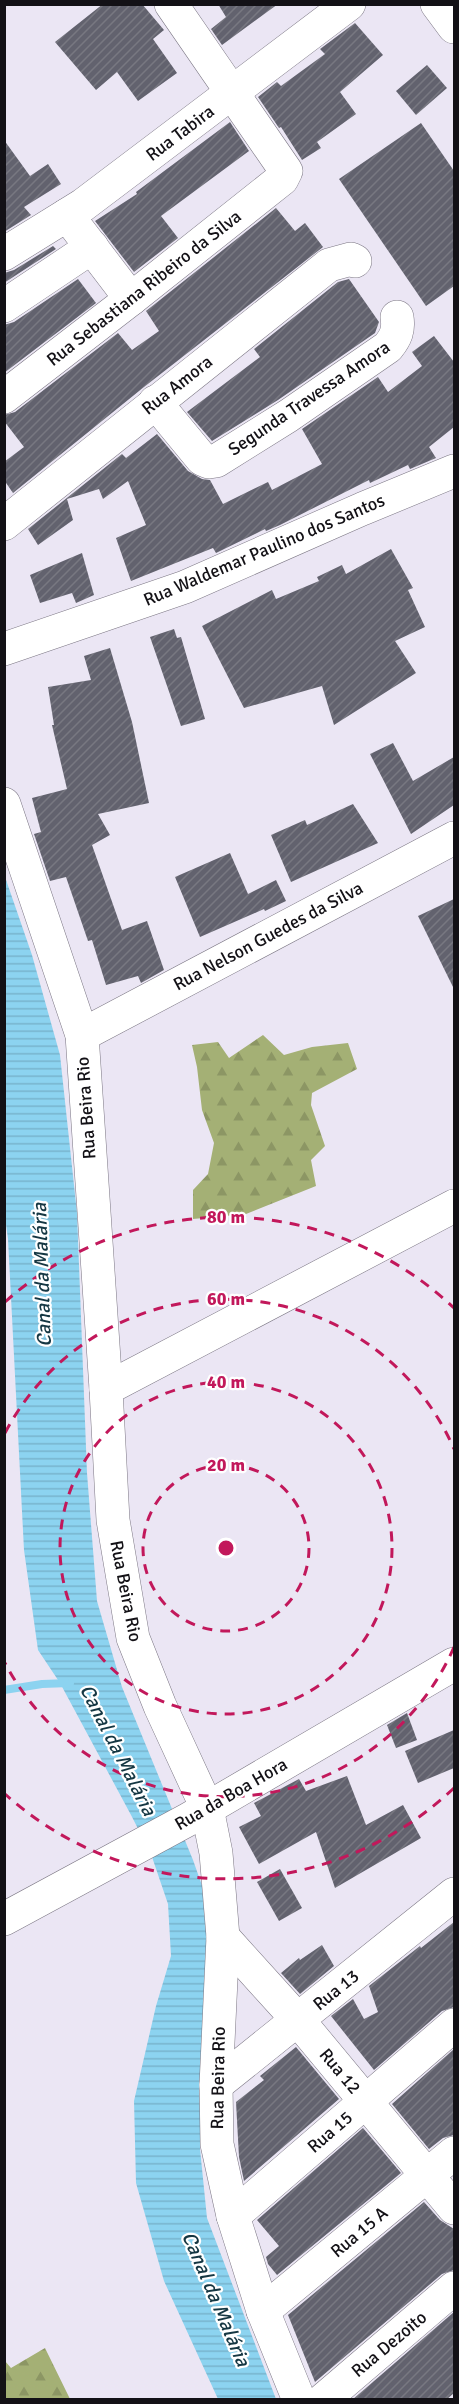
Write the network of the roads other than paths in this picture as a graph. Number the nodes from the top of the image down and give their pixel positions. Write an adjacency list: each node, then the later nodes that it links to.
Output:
1 (171, 4): 5 (street)
2 (349, 4): 5 (street, Rua Tabira)
3 (437, 4): 4 (street)
4 (454, 27)
5 (232, 94): 6 (street, Rua Tabira); 10 (street, Rua Sebastiana Ribeiro da Silva)
6 (67, 215): 7 (street); 8 (street, Rua Tabira)
7 (92, 247): 10 (street); 11 (street)
8 (4, 254)
9 (356, 261): 14 (street, Rua Amora)
10 (131, 299): 13 (street, Rua Sebastiana Ribeiro da Silva)
11 (4, 306)
12 (397, 317): 14 (street, Segunda Travessa Amora)
13 (4, 397)
14 (154, 402): 16 (street, Rua Amora)
15 (454, 471): 17 (street, Rua Waldemar Paulino dos Santos)
16 (4, 524)
17 (4, 649)
18 (4, 804): 20 (street, Rua Beira Rio)
19 (454, 838): 20 (street, Rua Nelson Guedes da Silva)
20 (82, 1035): 22 (street, Rua Beira Rio)
21 (454, 1206): 22 (street)
22 (106, 1389): 24 (street, Rua Beira Rio)
23 (454, 1664): 24 (street, Rua da Boa Hora)
24 (198, 1814): 26 (street, Rua da Boa Hora); 27 (street, Rua Beira Rio)
25 (454, 1894): 28 (street, Rua 13)
26 (4, 1919)
27 (223, 1937): 28 (street, Rua 12); 30 (street, Rua Beira Rio)
28 (298, 2020): 30 (street, Rua 13); 31 (street, Rua 12)
29 (454, 2025): 31 (street, Rua 15)
30 (216, 2085): 35 (street, Rua Beira Rio)
31 (365, 2101): 33 (street, Rua 12); 35 (street, Rua 15)
32 (454, 2152): 33 (street, Rua 15 A)
33 (427, 2175): 34 (street, Rua 12); 37 (street, Rua 15 A)
34 (454, 2208)
35 (233, 2216): 37 (street, Rua Beira Rio)
36 (454, 2288): 39 (street, Rua Dezoito)
37 (263, 2311): 38 (street, Rua Beira Rio)
38 (299, 2400)
39 (323, 2400)

